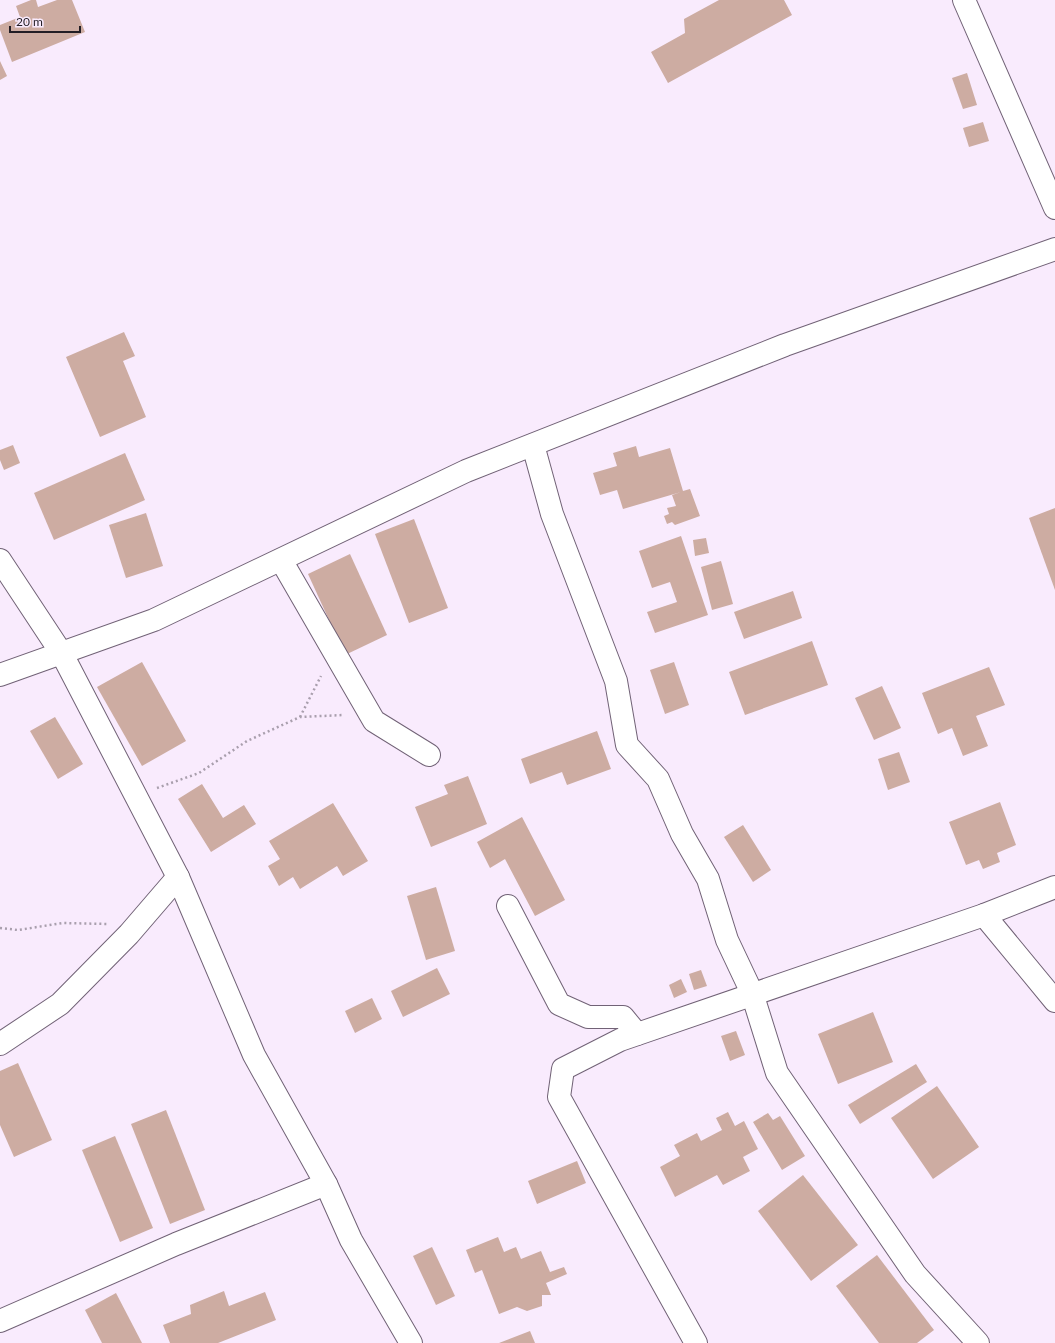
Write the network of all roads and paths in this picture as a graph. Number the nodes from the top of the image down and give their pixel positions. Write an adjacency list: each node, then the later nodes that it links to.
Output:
1 (964, 0): 2 (street)
2 (1055, 208)
3 (1055, 249): 4 (street)
4 (533, 445): 6 (street); 20 (street)
5 (0, 560): 8 (street)
6 (281, 560): 7 (street); 8 (street)
7 (334, 652): 10 (street); 11 (path)
8 (62, 654): 9 (street); 13 (street)
9 (0, 676)
10 (371, 715): 11 (path); 12 (street)
11 (300, 717): 13 (path)
12 (429, 755)
13 (136, 796): 14 (street)
14 (178, 877): 23 (street); 24 (street)
15 (1055, 887): 17 (street)
16 (508, 906): 22 (street)
17 (984, 915): 20 (street); 21 (street)
18 (108, 924): 19 (path)
19 (0, 928)
20 (752, 993): 22 (street); 28 (street)
21 (1055, 1001)
22 (637, 1034): 27 (street)
23 (0, 1044)
24 (326, 1184): 25 (street); 26 (street)
25 (0, 1321)
26 (411, 1343)
27 (696, 1343)
28 (978, 1343)

